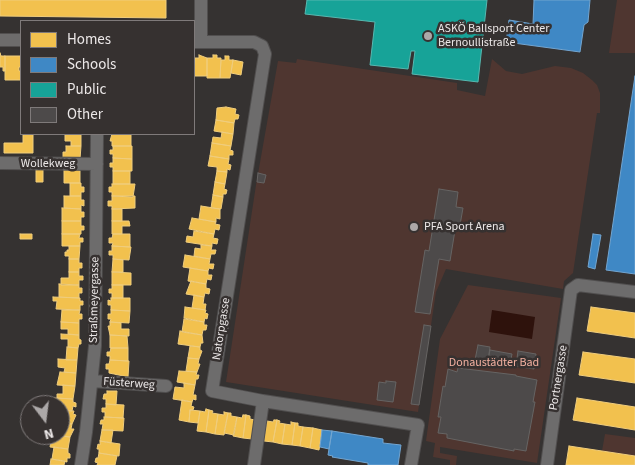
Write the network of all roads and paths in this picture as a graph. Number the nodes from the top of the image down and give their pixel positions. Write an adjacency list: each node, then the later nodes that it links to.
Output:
1 (200, 0): 4 (street)
2 (0, 40): 3 (street)
3 (20, 40)
4 (197, 42): 11 (street, Natorpgasse)
5 (97, 135): 7 (street, Straßmeyergasse)
6 (0, 164): 7 (street, Wollekweg)
7 (97, 164): 9 (street, Straßmeyergasse)
8 (635, 292): 15 (street, Portnergasse)
9 (92, 381): 10 (street, Füsterweg); 12 (street, Straßmeyergasse)
10 (166, 386)
11 (263, 401): 13 (street); 14 (street, Natorpgasse)
12 (81, 465)
13 (254, 465)
14 (412, 465)
15 (547, 465)

